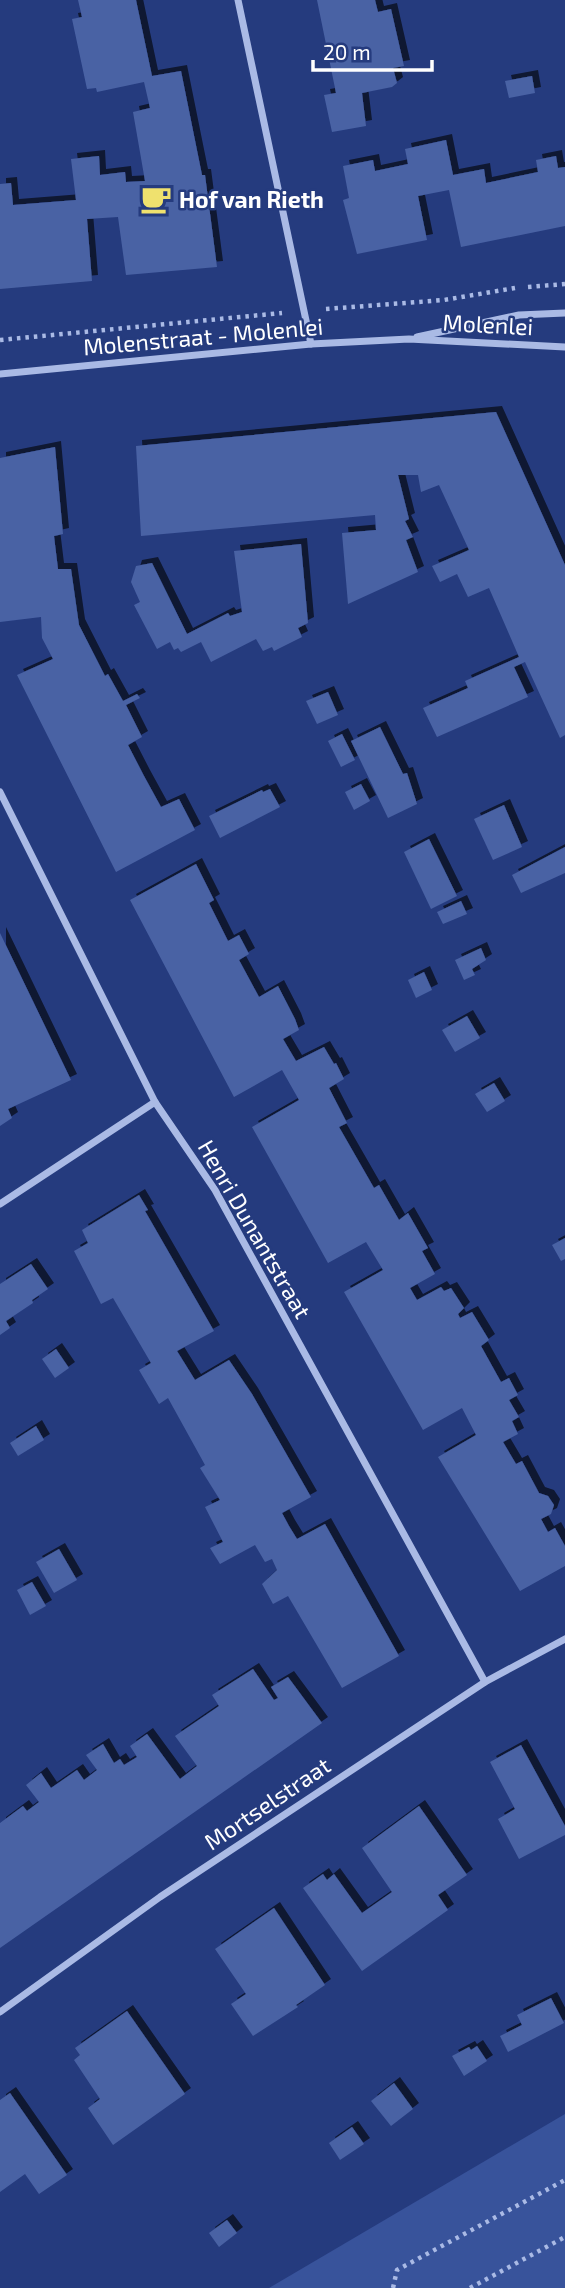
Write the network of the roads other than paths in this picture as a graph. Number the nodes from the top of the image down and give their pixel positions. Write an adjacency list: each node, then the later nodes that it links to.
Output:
1 (239, 0): 4 (street)
2 (565, 313): 3 (street)
3 (409, 339): 4 (street, Molenstraat - Molenlei); 5 (street, Molenlei)
4 (311, 344): 6 (street, Molenstraat - Molenlei)
5 (565, 347)
6 (0, 374)
7 (0, 792): 8 (street, Henri Dunantstraat)
8 (155, 1102): 9 (street); 11 (street, Henri Dunantstraat)
9 (0, 1204)
10 (565, 1639): 11 (street, Mortselstraat)
11 (485, 1682): 12 (street, Mortselstraat)
12 (0, 2012)

